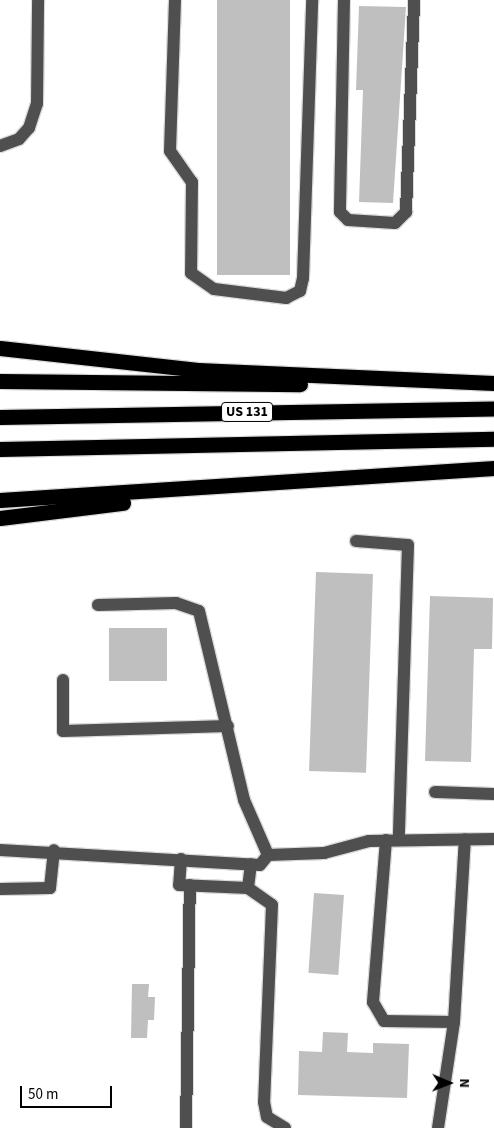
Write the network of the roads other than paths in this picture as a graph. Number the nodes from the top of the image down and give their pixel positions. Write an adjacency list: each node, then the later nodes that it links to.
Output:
1 (38, 0): 6 (street)
2 (175, 0): 3 (street)
3 (312, 0)
4 (344, 0): 5 (street)
5 (414, 0)
6 (0, 146)
7 (0, 348): 9 (highway)
8 (0, 381): 9 (highway)
9 (461, 382): 10 (highway)
10 (494, 383)
11 (494, 408): 12 (highway, US 131)
12 (0, 417)
13 (494, 440): 14 (highway, US 131)
14 (0, 449)
15 (494, 468): 16 (highway)
16 (265, 485): 17 (highway); 18 (highway)
17 (0, 500)
18 (0, 518)
19 (356, 541): 26 (street)
20 (98, 605): 22 (street)
21 (63, 680): 22 (street)
22 (228, 726): 30 (street)
23 (435, 792): 24 (street)
24 (494, 794)
25 (494, 838): 27 (street)
26 (393, 839): 27 (street); 30 (street); 36 (street)
27 (465, 839): 36 (street)
28 (0, 850): 29 (street)
29 (54, 850): 31 (street); 35 (street)
30 (268, 855): 32 (street)
31 (181, 859): 32 (street); 33 (street)
32 (251, 864): 34 (street)
33 (190, 885): 34 (street); 38 (street)
34 (248, 888): 37 (street)
35 (0, 889)
36 (454, 1022): 40 (street)
37 (264, 1123): 39 (street)
38 (186, 1128)
39 (285, 1128)
40 (438, 1128)

